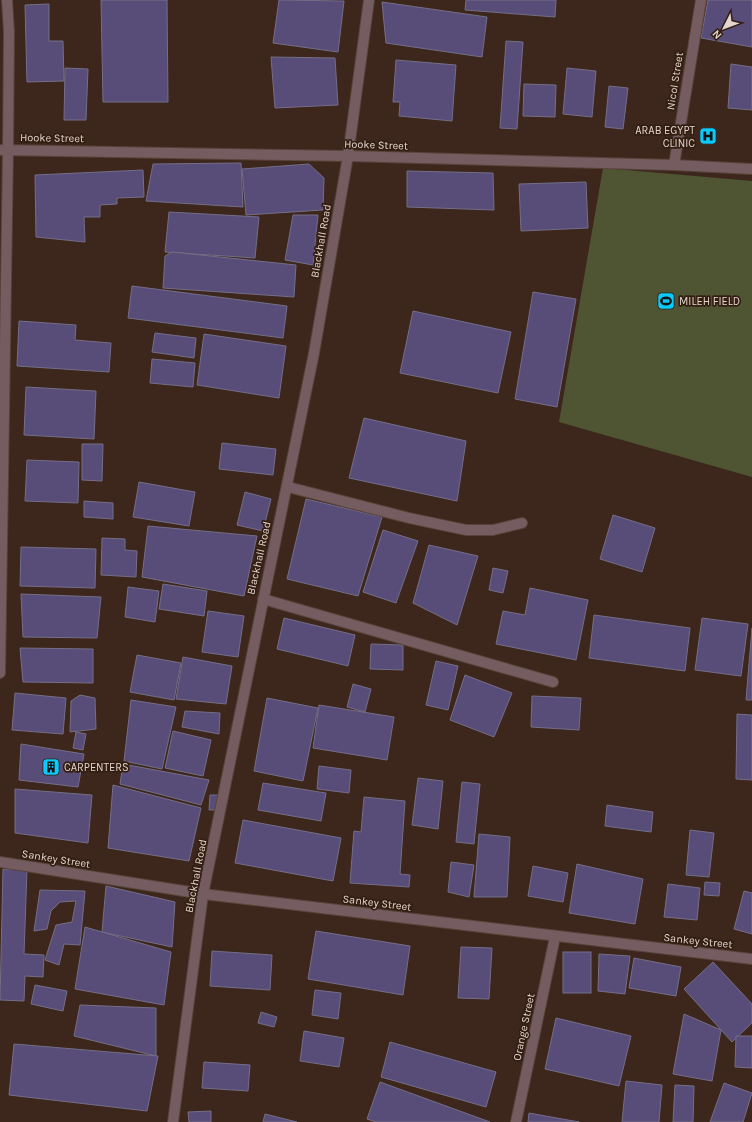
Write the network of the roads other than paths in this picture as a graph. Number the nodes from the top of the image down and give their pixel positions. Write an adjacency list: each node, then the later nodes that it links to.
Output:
1 (7, 0): 4 (street)
2 (369, 0): 5 (street, Blackhall Road)
3 (700, 0): 6 (street, Nicol Street)
4 (4, 150): 5 (street, Hooke Street); 11 (street)
5 (348, 156): 6 (street, Hooke Street); 8 (street, Blackhall Road)
6 (674, 165): 7 (street, Hooke Street)
7 (752, 169)
8 (288, 487): 9 (street); 10 (street, Blackhall Road)
9 (522, 523)
10 (263, 598): 12 (street); 14 (street, Blackhall Road)
11 (0, 673)
12 (553, 682)
13 (0, 862): 14 (street, Sankey Street)
14 (203, 894): 15 (street, Sankey Street); 17 (street, Blackhall Road)
15 (555, 937): 16 (street, Sankey Street); 18 (street, Orange Street)
16 (752, 959)
17 (173, 1122)
18 (516, 1122)

